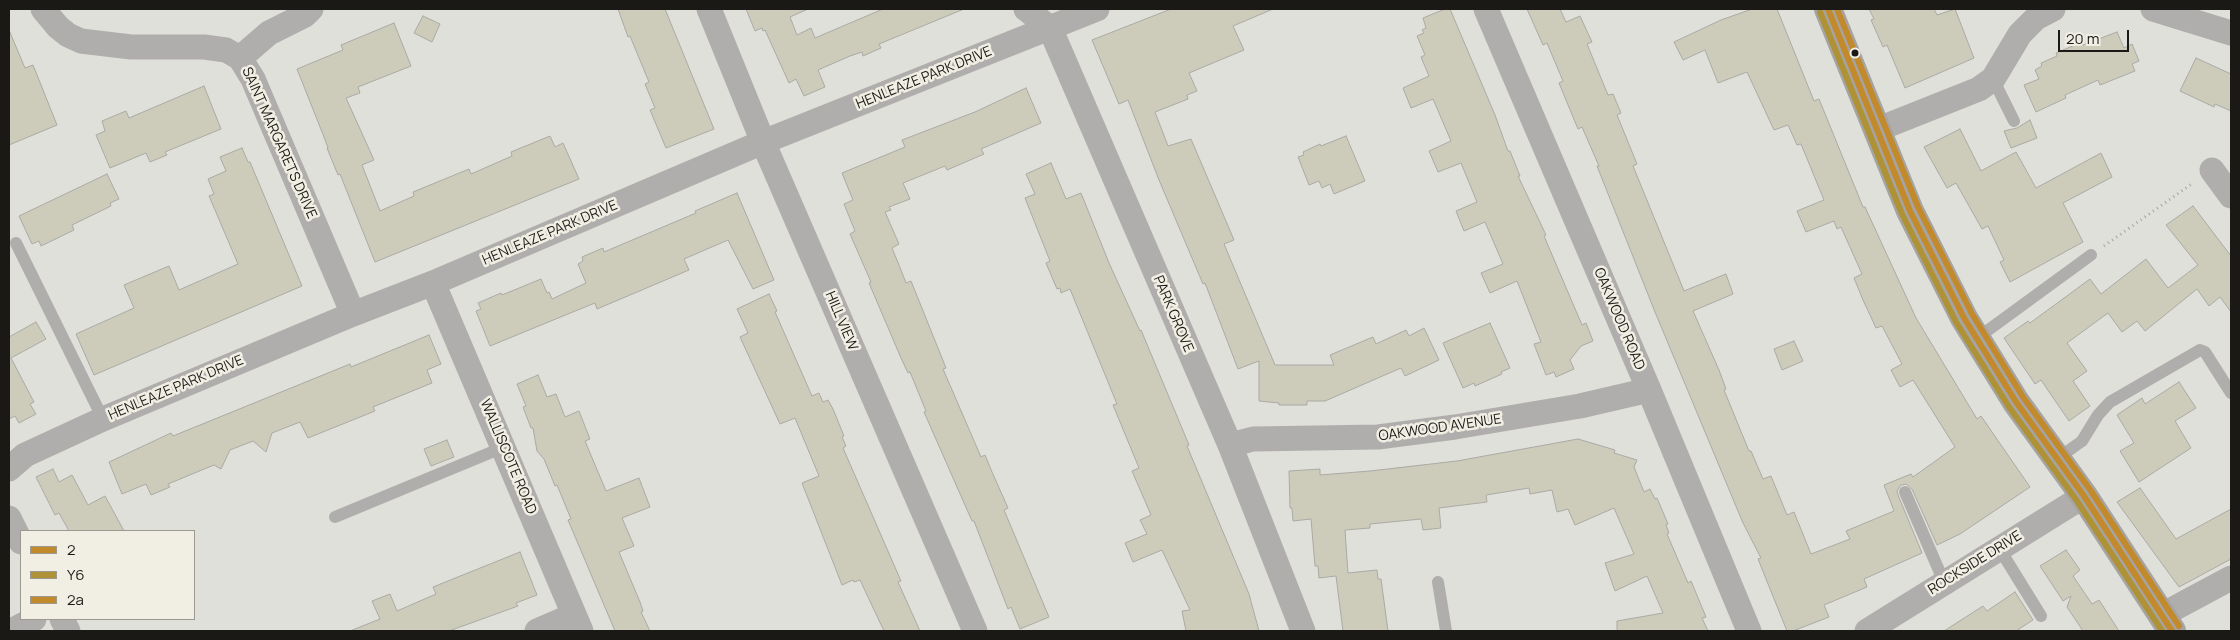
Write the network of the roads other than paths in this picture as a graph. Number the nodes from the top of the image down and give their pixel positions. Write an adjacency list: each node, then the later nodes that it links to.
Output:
1 (43, 9): 12 (street, SAINT MARGARETS DRIVE)
2 (311, 9): 12 (street)
3 (709, 9): 16 (street, HILL VIEW)
4 (1026, 9): 10 (street, PARK GROVE)
5 (1097, 9): 10 (street, HENLEAZE PARK DRIVE)
6 (1486, 9): 24 (street, OAKWOOD ROAD)
7 (1828, 9): 15 (main road)
8 (2053, 9): 13 (street)
9 (2153, 9): 11 (street)
10 (1050, 28): 16 (street, HENLEAZE PARK DRIVE); 27 (street, PARK GROVE)
11 (2231, 33)
12 (240, 58): 22 (street, SAINT MARGARETS DRIVE)
13 (1993, 78): 14 (lane); 15 (street)
14 (2014, 121)
15 (1876, 130): 23 (main road)
16 (763, 142): 21 (street, HENLEAZE PARK DRIVE); 46 (street, HILL VIEW)
17 (2212, 170): 18 (street)
18 (2230, 190)
19 (16, 243): 26 (lane)
20 (2091, 255): 23 (lane)
21 (434, 283): 22 (street, HENLEAZE PARK DRIVE); 28 (street, WALLISCOTE ROAD)
22 (353, 314): 26 (street, HENLEAZE PARK DRIVE)
23 (1976, 339): 29 (main road)
24 (1649, 390): 27 (street, OAKWOOD AVENUE); 49 (street, OAKWOOD ROAD)
25 (2231, 393): 29 (lane)
26 (102, 419): 30 (street, HENLEAZE PARK DRIVE)
27 (1230, 445): 47 (street, PARK GROVE)
28 (504, 446): 33 (lane); 42 (street, WALLISCOTE ROAD)
29 (2057, 459): 32 (main road)
30 (9, 469)
31 (1905, 492): 39 (lane)
32 (2084, 496): 36 (street, ROCKSIDE DRIVE); 43 (main road)
33 (335, 517)
34 (9, 518): 35 (street)
35 (20, 540)
36 (1999, 548): 39 (street, ROCKSIDE DRIVE); 40 (lane)
37 (2231, 578): 43 (street)
38 (1438, 582): 48 (lane)
39 (1944, 582): 50 (street, ROCKSIDE DRIVE)
40 (2041, 616)
41 (32, 620): 44 (street)
42 (577, 623): 45 (street)
43 (2167, 623)
44 (11, 631)
45 (538, 631)
46 (975, 631)
47 (1304, 631)
48 (1446, 631)
49 (1748, 631)
50 (1867, 631)

